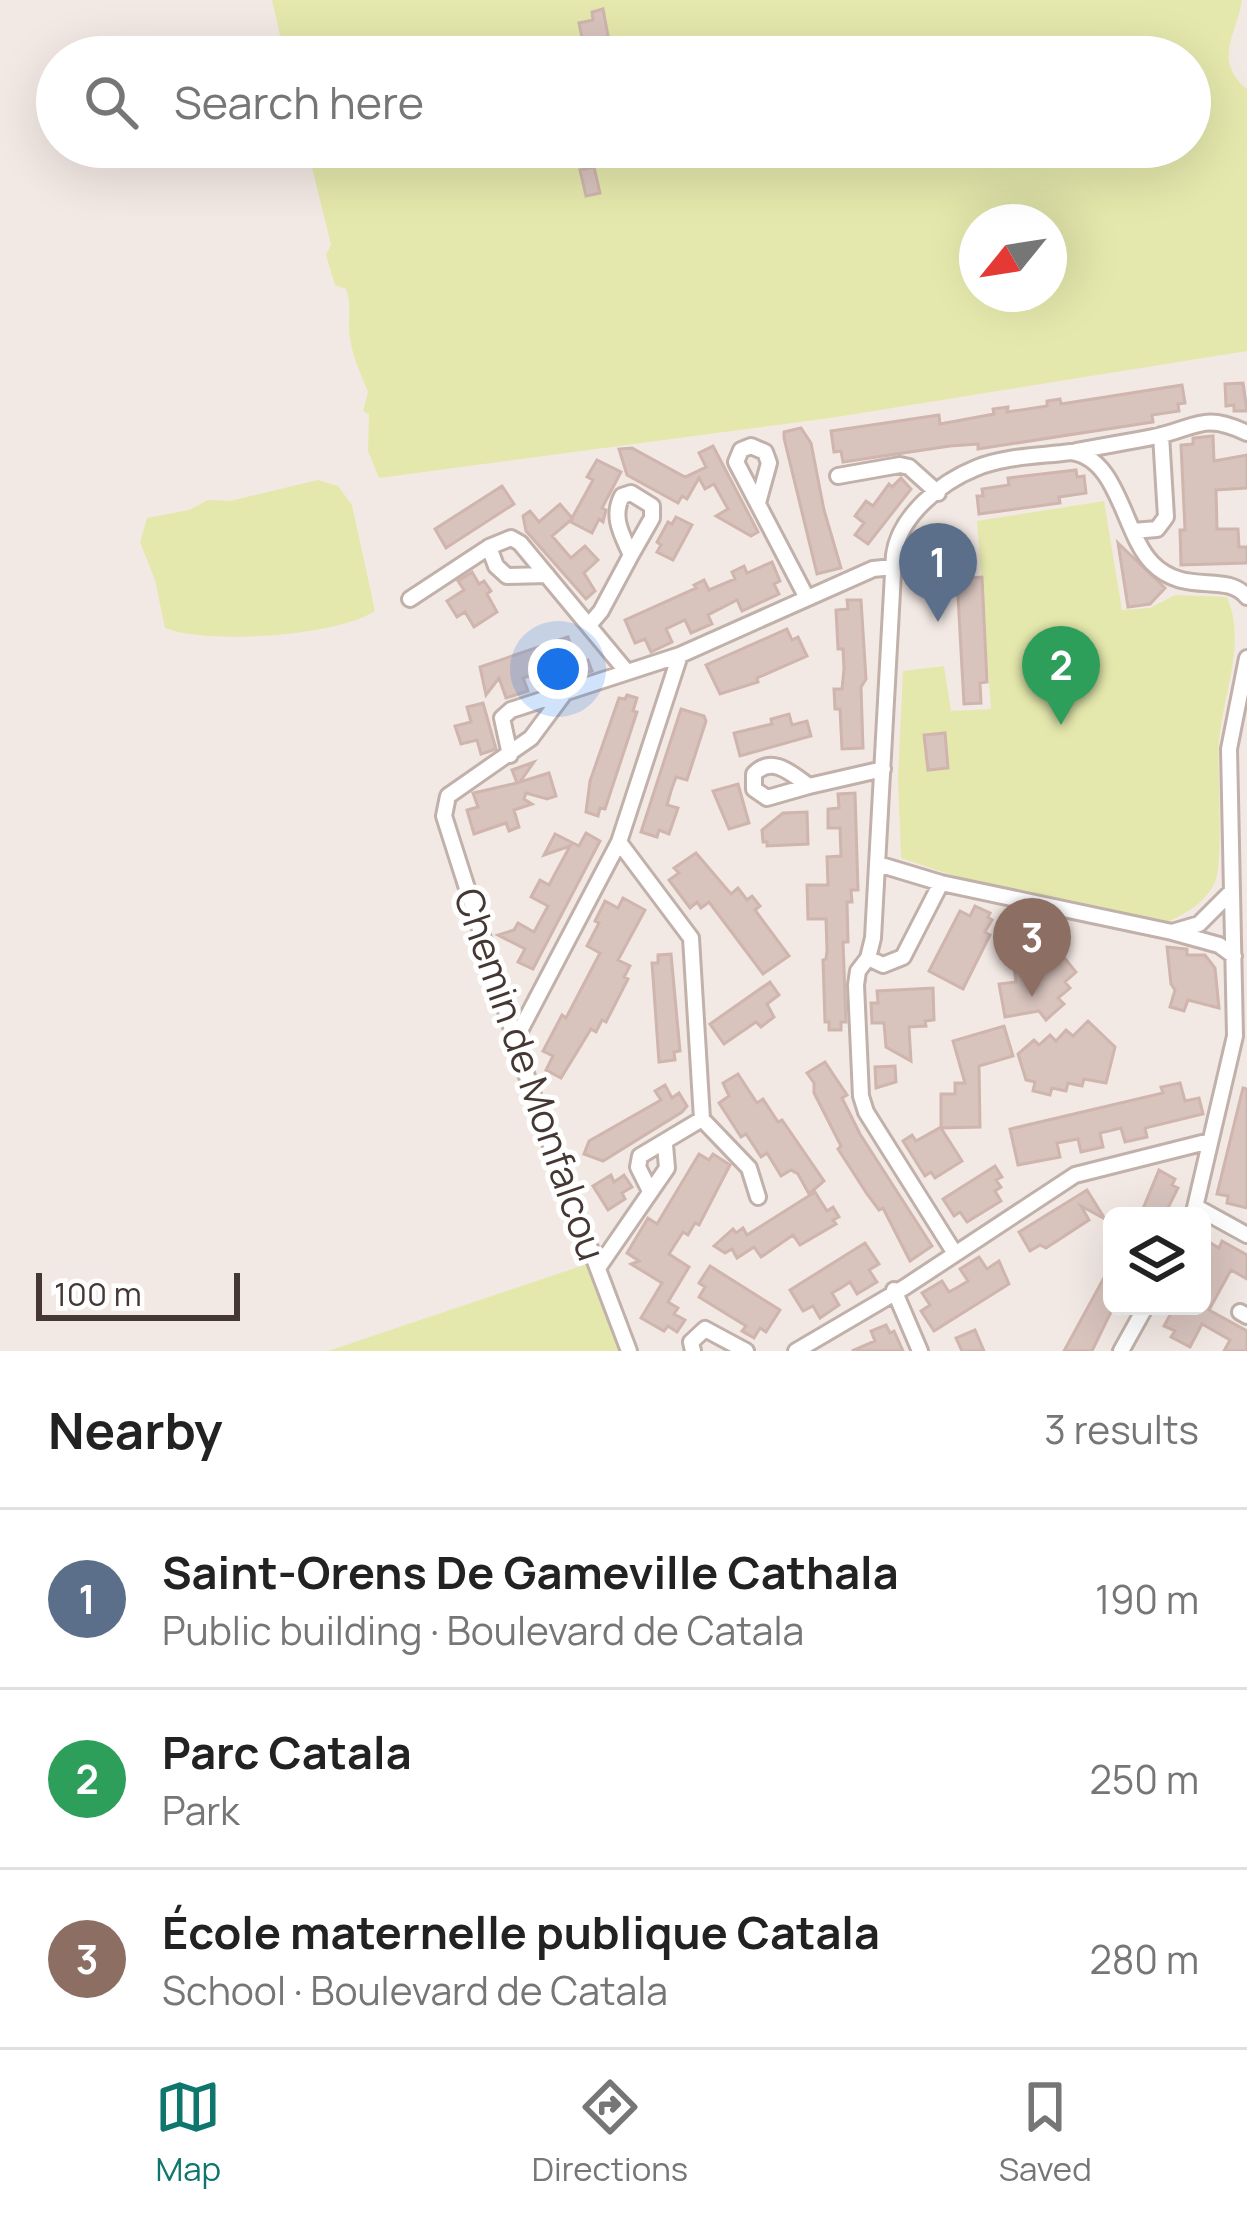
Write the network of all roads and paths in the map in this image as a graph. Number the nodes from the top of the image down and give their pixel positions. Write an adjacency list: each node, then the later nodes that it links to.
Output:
1 (1246, 432): 2 (street)
2 (1162, 436): 3 (street); 7 (street)
3 (1071, 452): 5 (street); 7 (street)
4 (838, 476): 5 (street)
5 (938, 493): 10 (street)
6 (758, 503): 13 (street)
7 (1133, 531): 12 (street)
8 (489, 547): 11 (street); 11 (street); 14 (street)
9 (631, 555): 15 (street)
10 (893, 567): 13 (street); 21 (street)
11 (547, 574): 15 (street)
12 (1246, 592)
13 (807, 598): 16 (street)
14 (410, 599)
15 (590, 624): 18 (street)
16 (680, 656): 18 (street); 23 (street)
17 (1247, 658): 24 (street)
18 (627, 672): 19 (street)
19 (562, 695): 20 (street); 20 (street)
20 (510, 754): 33 (street, Chemin de Monfalcou)
21 (883, 769): 22 (street); 26 (street)
22 (809, 786)
23 (619, 842): 33 (street); 34 (street)
24 (1230, 855): 25 (street); 28 (street)
25 (1247, 857)
26 (878, 864): 27 (street); 31 (street)
27 (941, 883): 29 (street); 31 (street)
28 (1232, 891): 29 (street); 30 (street)
29 (1172, 932): 30 (street)
30 (1234, 956): 32 (street)
31 (868, 958): 42 (street)
32 (1241, 1036): 35 (street)
33 (514, 1042): 43 (street, Chemin de Monfalcou)
34 (702, 1119): 36 (street); 38 (street)
35 (1210, 1141): 39 (street); 42 (street)
36 (665, 1144): 37 (street); 37 (street)
37 (649, 1189): 43 (street)
38 (758, 1197)
39 (1197, 1207)
40 (1211, 1219): 41 (street)
41 (1247, 1235)
42 (954, 1252): 44 (street)
43 (598, 1268): 47 (street, Chemin de Monfalcou)
44 (895, 1290): 50 (street); 51 (street)
45 (1141, 1315): 46 (street)
46 (1128, 1347)
47 (628, 1351)
48 (693, 1351): 49 (street)
49 (746, 1351)
50 (796, 1351)
51 (920, 1351)

